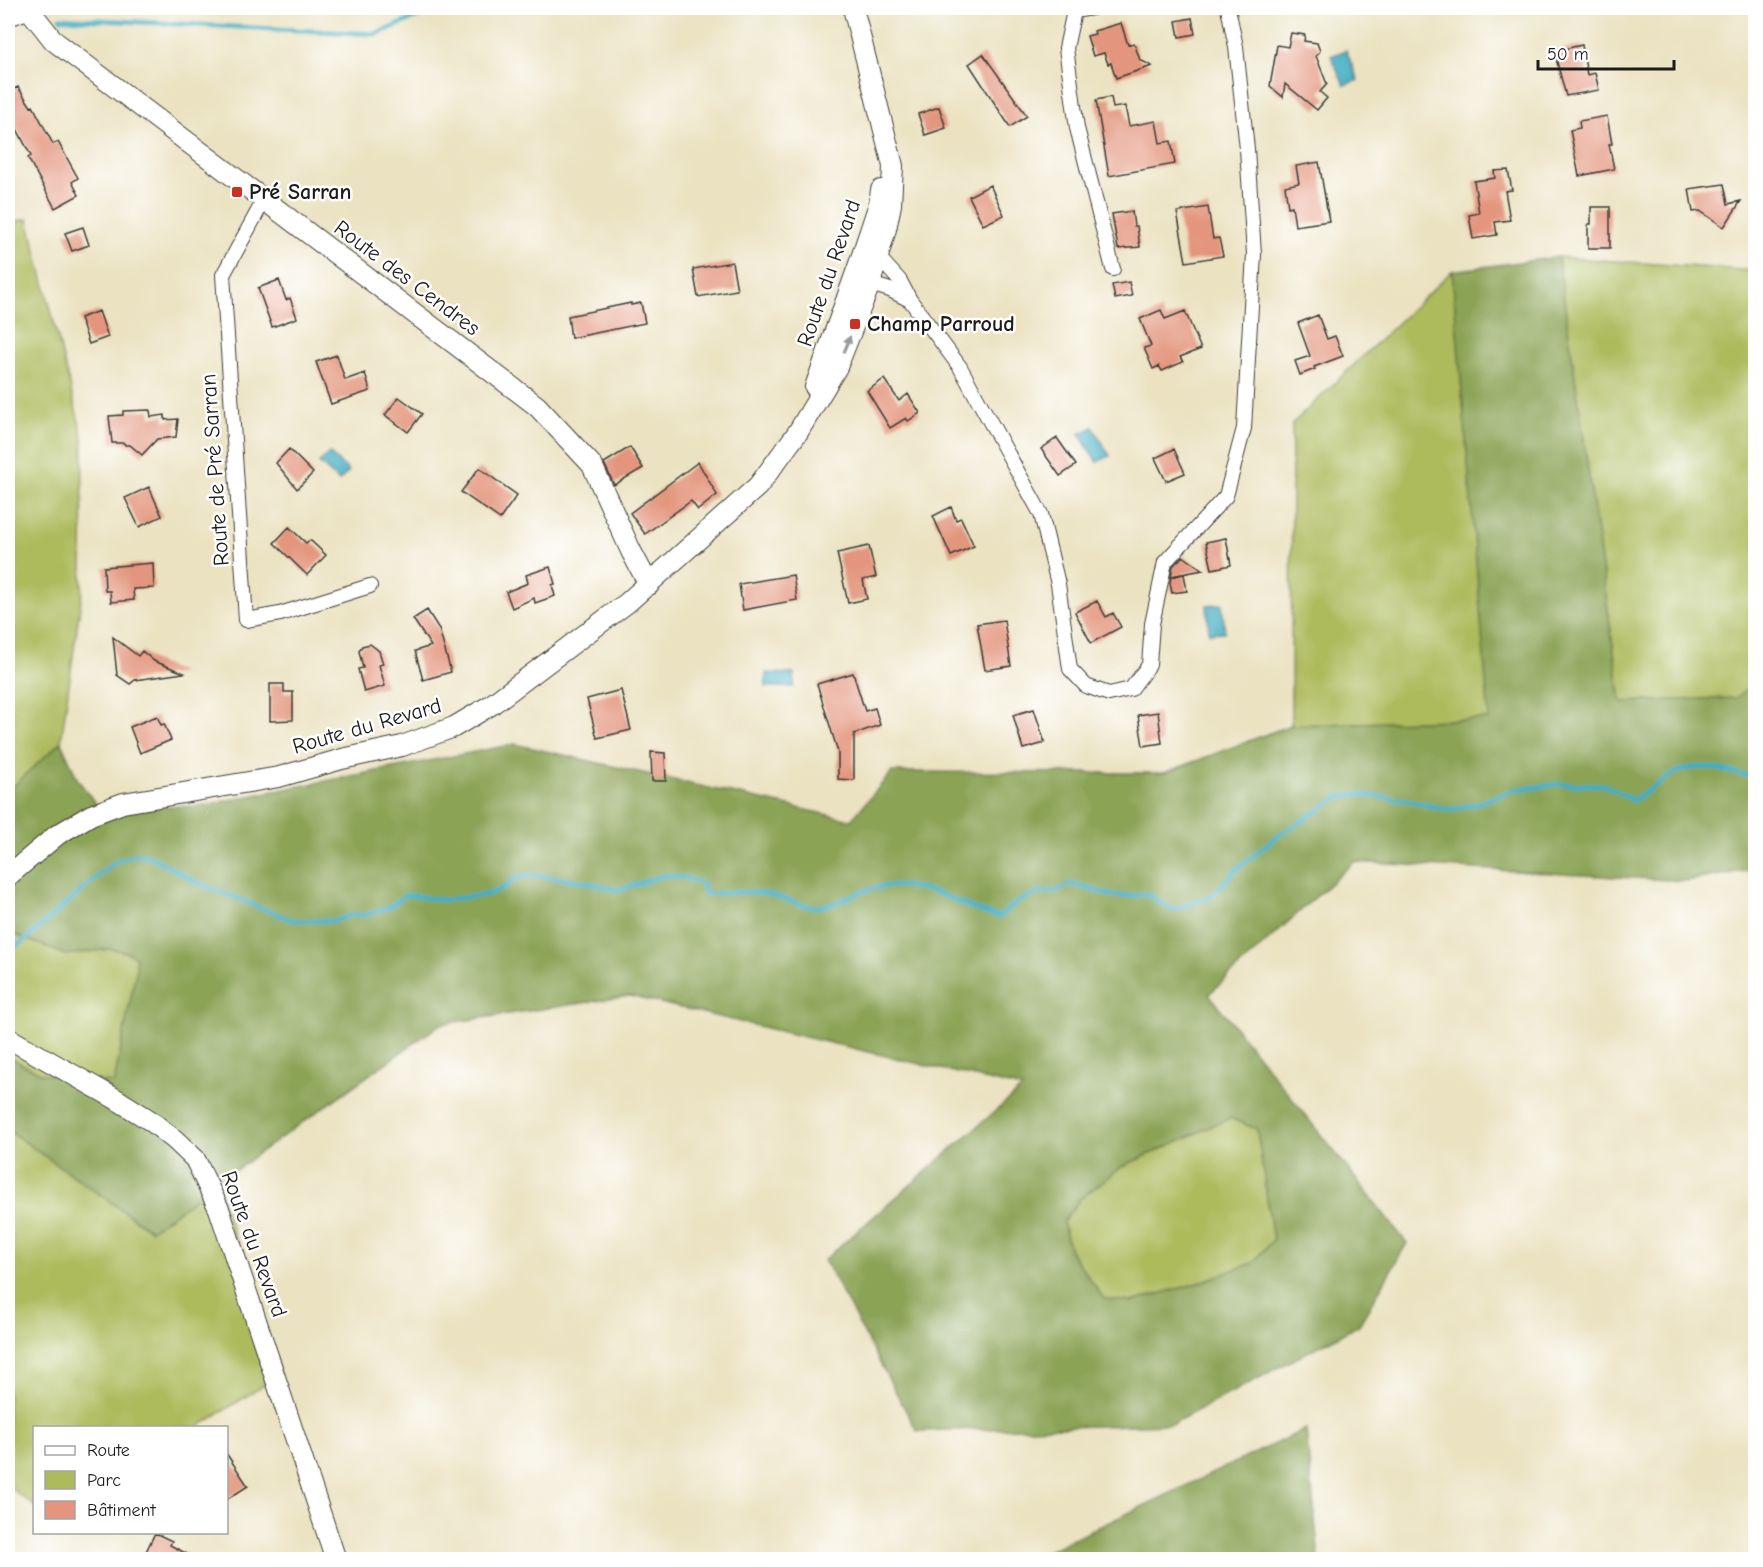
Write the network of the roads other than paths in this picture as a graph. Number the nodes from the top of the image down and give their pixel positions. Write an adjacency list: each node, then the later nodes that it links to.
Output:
1 (853, 8): 7 (main road, Route du Revard)
2 (1092, 8): 8 (street)
3 (1228, 8): 10 (street)
4 (29, 9): 5 (street); 6 (main road, Route des Cendres)
5 (8, 17)
6 (264, 200): 12 (main road, Route des Cendres); 13 (street, Route de Pré Sarran)
7 (868, 262): 9 (main road, Route du Revard); 10 (street); 11 (main road, Route du Revard)
8 (1113, 269)
9 (870, 284): 10 (street); 11 (main road, Route du Revard, one-way to 9)
10 (910, 300)
11 (798, 432): 12 (main road, Route du Revard)
12 (649, 585): 14 (main road, Route du Revard)
13 (370, 586)
14 (8, 876)
15 (8, 1038): 16 (main road, Route du Revard)
16 (336, 1560)

